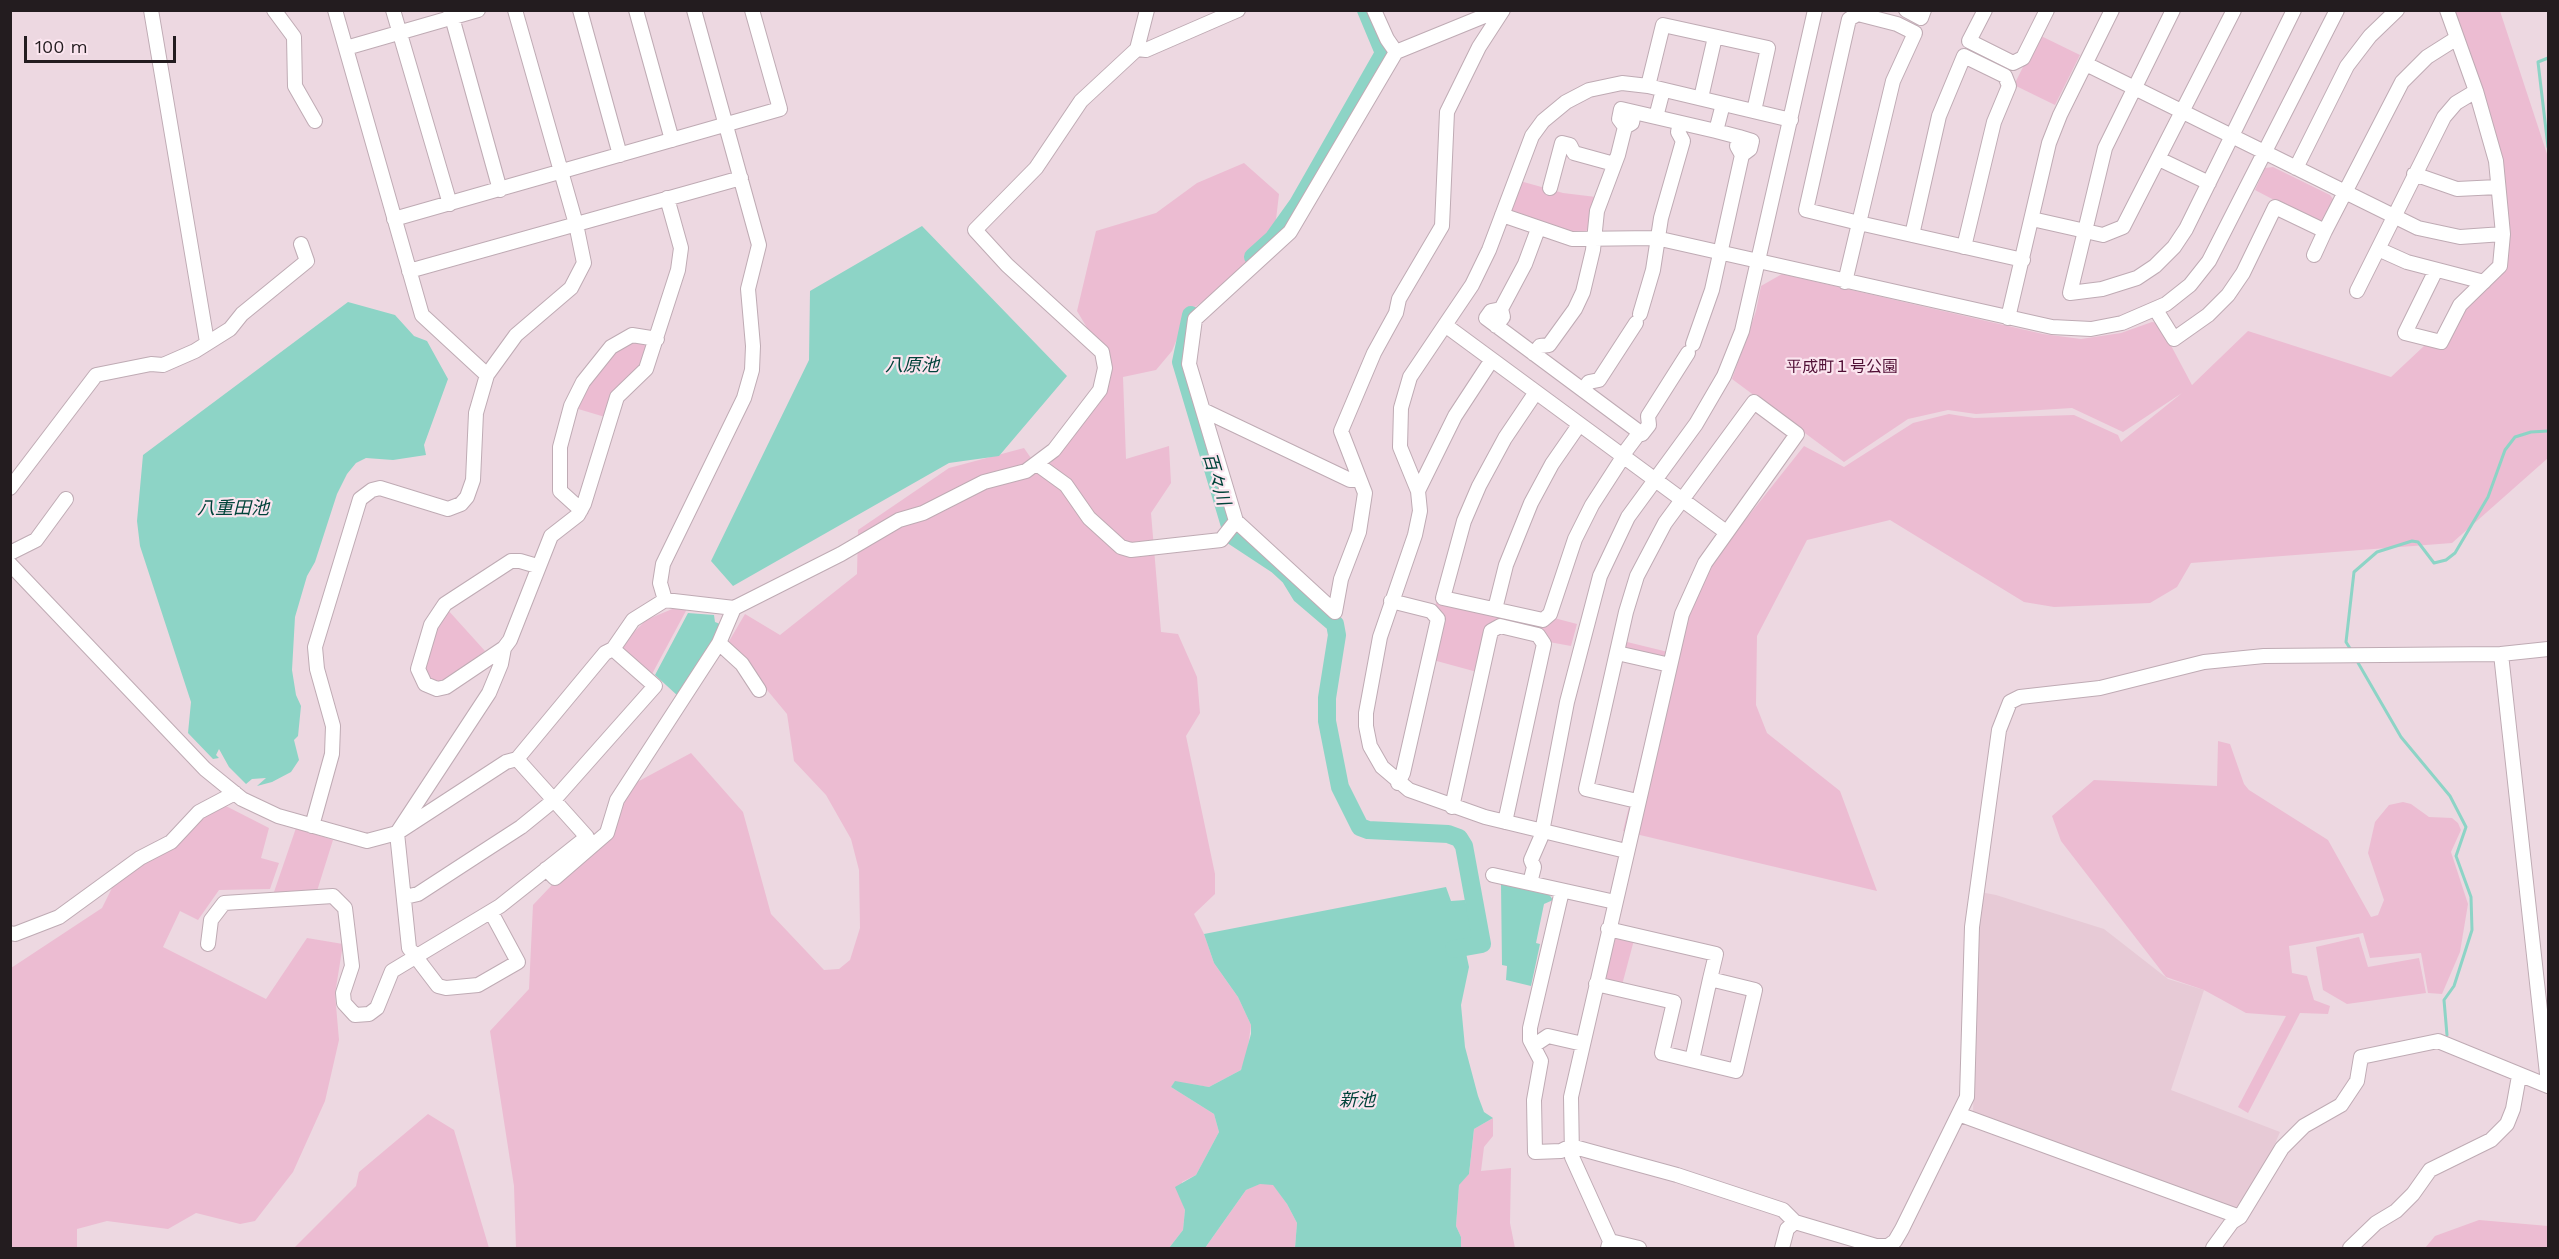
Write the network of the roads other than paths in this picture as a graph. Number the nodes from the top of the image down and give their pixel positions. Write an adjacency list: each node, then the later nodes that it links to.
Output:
1 (151, 10): 95 (street)
2 (274, 10): 45 (street)
3 (335, 10): 31 (street)
4 (393, 10): 28 (street)
5 (478, 10): 27 (street)
6 (515, 10): 56 (street)
7 (580, 10): 52 (street)
8 (636, 10): 50 (street)
9 (694, 10): 47 (street)
10 (752, 10): 47 (street)
11 (1147, 10): 32 (street)
12 (1238, 10): 32 (street)
13 (1374, 10): 33 (street)
14 (1501, 10): 33 (street); 106 (street)
15 (1815, 10): 44 (street)
16 (1906, 10): 17 (street)
17 (1924, 10)
18 (1985, 10): 19 (street)
19 (2047, 10)
20 (2112, 10): 34 (street)
21 (2173, 10): 36 (street)
22 (2234, 10): 42 (street)
23 (2294, 10): 49 (street)
24 (2337, 10): 51 (street)
25 (2397, 10): 55 (street)
26 (2447, 10): 30 (street)
27 (452, 14): 28 (street); 62 (street)
28 (400, 33): 31 (street); 65 (street)
29 (1715, 37): 35 (street); 39 (street); 41 (street)
30 (2457, 38): 38 (street); 63 (street)
31 (345, 48): 68 (street)
32 (1137, 49): 105 (street)
33 (1396, 52): 101 (street)
34 (2086, 64): 36 (street); 69 (street)
35 (1648, 86): 37 (street); 66 (street)
36 (2134, 87): 42 (street); 73 (street)
37 (1663, 90): 39 (street); 43 (street)
38 (2476, 91): 57 (street); 60 (street)
39 (1701, 98): 40 (street)
40 (1723, 104): 41 (street); 48 (street)
41 (1754, 111): 44 (street)
42 (2183, 111): 49 (street); 53 (street)
43 (1656, 117): 46 (street); 54 (street)
44 (1791, 120): 85 (street)
45 (315, 121)
46 (1686, 124): 48 (street); 77 (street)
47 (726, 125): 50 (street); 58 (street)
48 (1716, 131): 82 (street)
49 (2232, 136): 51 (street); 59 (street)
50 (672, 140): 52 (street)
51 (2265, 153): 55 (street); 91 (street)
52 (620, 155): 56 (street)
53 (2160, 159): 59 (street); 73 (street)
54 (1614, 164): 61 (street); 78 (street)
55 (2296, 168): 63 (street)
56 (561, 172): 62 (street); 71 (street)
57 (2414, 174): 60 (street); 67 (street)
58 (741, 178): 64 (street); 118 (street)
59 (2209, 183): 73 (street)
60 (2498, 187): 75 (street)
61 (1550, 188)
62 (500, 189): 65 (street)
63 (2345, 192): 67 (street); 74 (street)
64 (667, 198): 71 (street); 94 (street)
65 (450, 204): 68 (street)
66 (1502, 215): 72 (street); 93 (street)
67 (2394, 216): 75 (street); 81 (street)
68 (394, 219): 87 (street)
69 (2032, 219): 73 (street); 84 (street)
70 (1859, 223): 70 (street); 76 (street); 88 (street)
71 (576, 224): 87 (street); 98 (street)
72 (1538, 229): 78 (street); 96 (street)
73 (2085, 231)
74 (2325, 231): 83 (street); 91 (street)
75 (2503, 234): 89 (street)
76 (1912, 235): 80 (street); 80 (street)
77 (1656, 238): 78 (street); 82 (street); 100 (street)
78 (1594, 239): 96 (street)
79 (301, 243): 95 (street)
80 (1964, 247): 84 (street)
81 (2378, 249): 86 (street); 90 (street)
82 (1719, 253): 85 (street); 103 (street)
83 (2314, 255)
84 (2022, 260): 92 (street)
85 (1760, 262): 88 (street); 107 (street)
86 (2436, 270): 89 (street); 89 (street)
87 (409, 271): 98 (street)
88 (1845, 282): 92 (street)
89 (2484, 282)
90 (2357, 291)
91 (2156, 310): 92 (street)
92 (2008, 318)
93 (1445, 325): 97 (street); 109 (street)
94 (657, 339): 112 (street); 112 (street)
95 (207, 342): 108 (street)
96 (1539, 358): 100 (street)
97 (1491, 361): 99 (street); 109 (street)
98 (487, 375): 137 (street)
99 (1536, 392): 102 (street); 121 (street)
100 (1588, 394): 103 (street)
101 (1203, 410): 106 (street); 113 (street)
102 (1579, 425): 104 (street); 121 (street)
103 (1636, 429): 104 (street)
104 (1623, 457): 107 (street); 121 (street)
105 (1037, 464): 113 (street); 120 (street)
106 (1358, 480): 113 (street)
107 (1653, 480): 111 (street); 138 (street)
108 (10, 488)
109 (1418, 491): 119 (street)
110 (66, 499): 115 (street)
111 (1682, 500): 114 (street); 114 (street); 126 (street)
112 (581, 510): 117 (street)
113 (1236, 521)
114 (1726, 532): 128 (street)
115 (10, 553)
116 (10, 564): 132 (street)
117 (537, 566): 123 (street); 123 (street)
118 (665, 600): 120 (street); 124 (street)
119 (1391, 601): 131 (street); 131 (street)
120 (734, 608): 122 (street)
121 (1495, 609)
122 (719, 643): 129 (street); 141 (street)
123 (504, 648): 139 (street)
124 (613, 649): 130 (street); 133 (street)
125 (2548, 649): 127 (street)
126 (1617, 653): 128 (street); 134 (street)
127 (2501, 654): 158 (street); 159 (street)
128 (1670, 665): 134 (street)
129 (759, 690)
130 (517, 759): 133 (street); 139 (street)
131 (1398, 783): 135 (street)
132 (235, 793): 137 (street); 149 (street)
133 (554, 801): 141 (street); 145 (street)
134 (1637, 801): 140 (street)
135 (1452, 807): 136 (street); 136 (street)
136 (1505, 822): 138 (street)
137 (312, 826): 139 (street)
138 (1542, 831): 140 (street); 143 (street)
139 (397, 833): 145 (street)
140 (1626, 851): 146 (street)
141 (546, 869): 147 (street)
142 (1493, 875): 143 (street)
143 (1530, 883): 144 (street)
144 (1562, 891): 146 (street); 155 (street)
145 (405, 897): 151 (street)
146 (1615, 902): 148 (street)
147 (491, 912): 151 (street); 151 (street)
148 (1608, 929): 152 (street); 153 (street)
149 (10, 933)
150 (208, 944): 151 (street)
151 (415, 957)
152 (1710, 979): 156 (street); 156 (street)
153 (1596, 984): 154 (street); 156 (street)
154 (1583, 1044): 155 (street); 160 (street)
155 (1533, 1046): 160 (street)
156 (1692, 1060)
157 (2519, 1076): 158 (street); 161 (street); 168 (street)
158 (2548, 1084)
159 (1961, 1115): 161 (street); 164 (street)
160 (1571, 1146): 162 (street); 163 (street)
161 (2240, 1217): 167 (street)
162 (1795, 1222): 164 (street); 166 (street)
163 (1609, 1245): 165 (street)
164 (1876, 1247)
165 (1639, 1248)
166 (1782, 1248)
167 (2213, 1248)
168 (2350, 1248)

